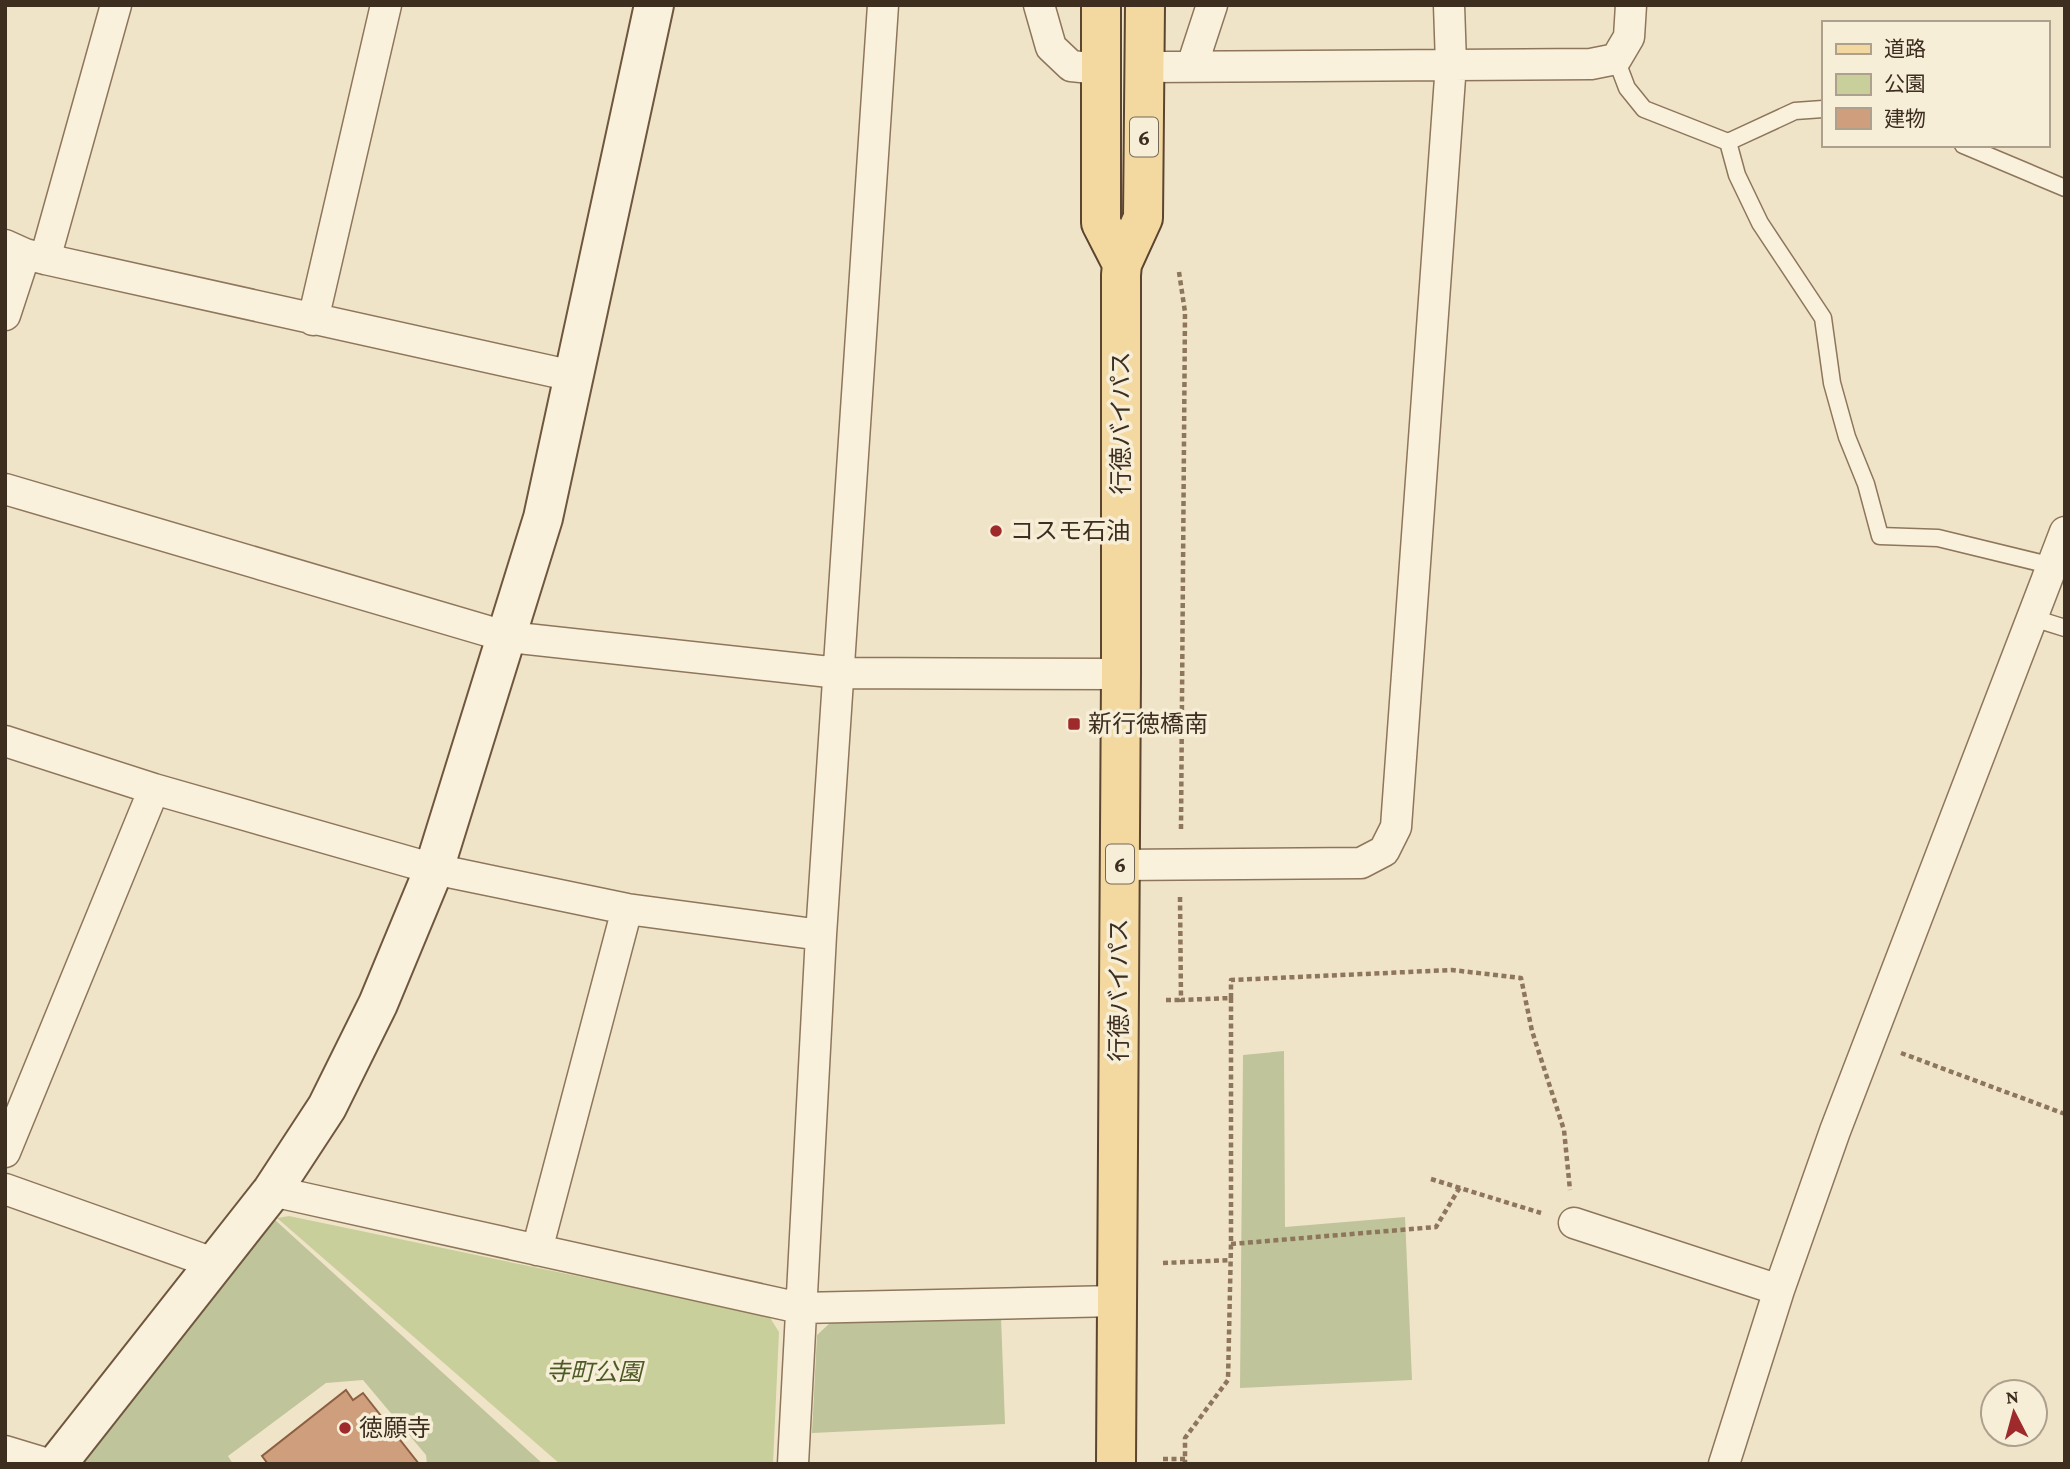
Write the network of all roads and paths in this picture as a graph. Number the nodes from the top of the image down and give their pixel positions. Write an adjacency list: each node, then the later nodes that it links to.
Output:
1 (116, 5): 20 (street)
2 (386, 5): 23 (street)
3 (654, 5): 24 (street)
4 (883, 5): 31 (street)
5 (1039, 5): 15 (street)
6 (1101, 5): 15 (main road, 行徳バイパス / 6)
7 (1144, 5): 14 (main road, 行徳バイパス / 6)
8 (1212, 5): 13 (street)
9 (1449, 5): 12 (street)
10 (1631, 5): 11 (street)
11 (1616, 59): 12 (street); 17 (lane)
12 (1451, 64): 13 (street); 35 (street)
13 (1192, 66): 14 (street)
14 (1144, 67): 21 (main road, 行徳バイパス / 6)
15 (1101, 69): 21 (main road, 行徳バイパス / 6)
16 (1822, 109): 17 (lane)
17 (1728, 142): 27 (lane)
18 (1968, 147): 19 (lane)
19 (2065, 188)
20 (25, 253): 22 (street); 23 (street)
21 (1122, 264): 32 (main road, 行徳バイパス / 6)
22 (5, 314)
23 (313, 320): 24 (street)
24 (573, 376): 30 (street)
25 (5, 489): 30 (street)
26 (2065, 532): 27 (street)
27 (2053, 566): 28 (street)
28 (2033, 618): 29 (lane); 42 (street)
29 (2065, 628)
30 (508, 637): 31 (street); 36 (street)
31 (839, 673): 32 (street); 38 (street)
32 (1121, 674): 35 (main road, 行徳バイパス / 6)
33 (5, 741): 34 (street)
34 (154, 789): 36 (street); 44 (street)
35 (1119, 865): 56 (main road, 行徳バイパス / 6)
36 (434, 869): 37 (street); 48 (street)
37 (627, 909): 38 (street); 51 (street)
38 (821, 935): 57 (street)
39 (1231, 998): 49 (path)
40 (1166, 1000): 41 (path)
41 (1181, 1000)
42 (1868, 1041): 43 (path); 55 (street)
43 (2065, 1114)
44 (5, 1152)
45 (1432, 1179): 46 (path)
46 (1460, 1187): 49 (path); 50 (path)
47 (5, 1189): 54 (street)
48 (272, 1191): 51 (street); 54 (street)
49 (1574, 1223): 55 (street)
50 (1231, 1244)
51 (537, 1250): 57 (street)
52 (1231, 1260): 53 (path)
53 (1163, 1263)
54 (216, 1264): 62 (street)
55 (1779, 1290): 65 (street)
56 (1117, 1301): 57 (street); 64 (main road, 行徳バイパス / 6)
57 (800, 1308): 63 (street)
58 (5, 1451): 61 (street)
59 (1163, 1459): 60 (path)
60 (1185, 1459)
61 (48, 1464)
62 (57, 1464)
63 (793, 1464)
64 (1116, 1464)
65 (1724, 1464)

